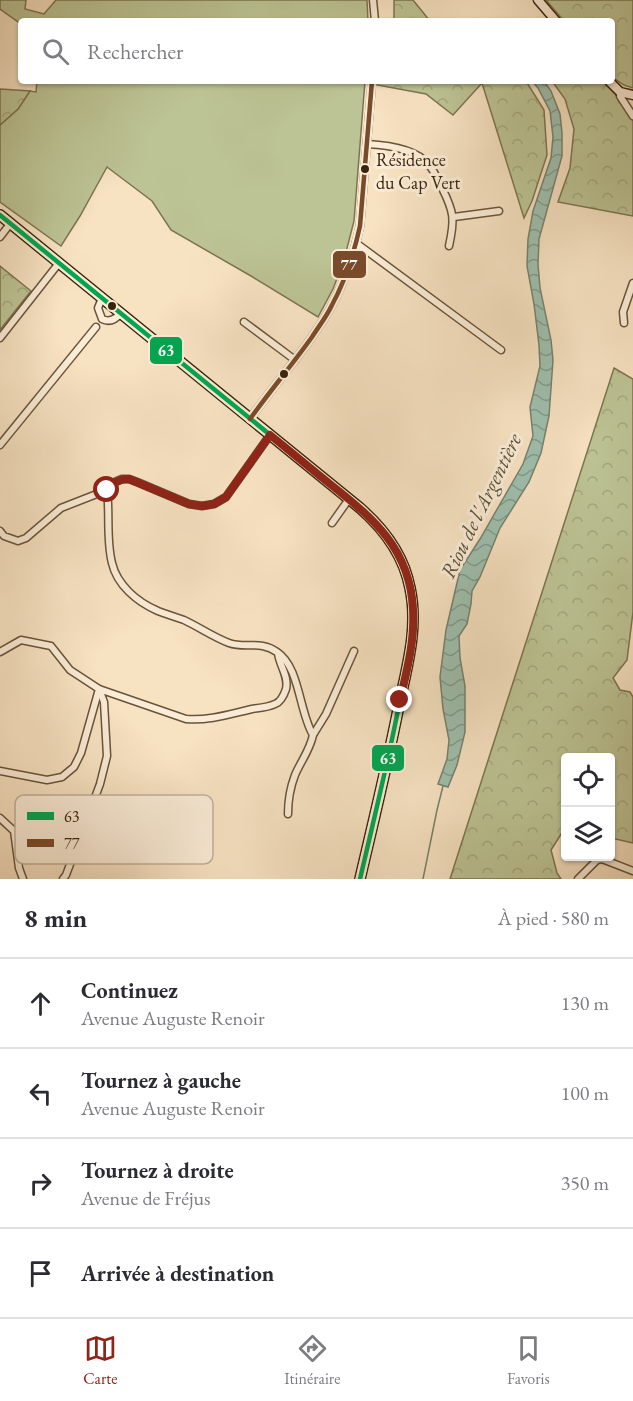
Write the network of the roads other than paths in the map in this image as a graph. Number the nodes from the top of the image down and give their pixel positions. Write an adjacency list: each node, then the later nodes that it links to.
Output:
1 (373, 0): 3 (street)
2 (538, 0): 4 (main road)
3 (375, 18)
4 (553, 18)
5 (372, 84): 10 (street)
6 (612, 84): 7 (main road)
7 (620, 92): 8 (main road); 9 (street)
8 (633, 95)
9 (633, 116)
10 (367, 144): 13 (street); 16 (street)
11 (499, 211): 13 (street)
12 (0, 216): 14 (main road)
13 (454, 218): 17 (street)
14 (5, 224): 15 (street); 18 (main road)
15 (0, 237)
16 (356, 243): 26 (street); 27 (street)
17 (449, 246)
18 (59, 263): 20 (main road); 25 (street)
19 (633, 283): 24 (street)
20 (102, 298): 21 (main road); 22 (street)
21 (121, 313): 22 (street); 28 (main road)
22 (100, 322): 30 (street)
23 (244, 322): 27 (street)
24 (624, 323)
25 (0, 338)
26 (501, 350)
27 (295, 360): 28 (street)
28 (250, 419): 29 (main road)
29 (270, 435): 31 (street); 32 (main road)
30 (0, 445)
31 (107, 490): 34 (street); 37 (street)
32 (349, 499): 33 (street); 50 (main road)
33 (333, 523)
34 (0, 531)
35 (354, 651): 39 (street)
36 (0, 652): 38 (street)
37 (278, 652): 38 (street); 39 (street)
38 (99, 689): 40 (street); 41 (street)
39 (313, 735): 42 (street)
40 (0, 771)
41 (96, 795)
42 (288, 814)
43 (0, 818): 44 (street)
44 (15, 838)
45 (18, 864): 48 (street)
46 (70, 864): 49 (street)
47 (633, 871): 51 (street)
48 (23, 879)
49 (63, 879)
50 (360, 879)
51 (578, 879)

